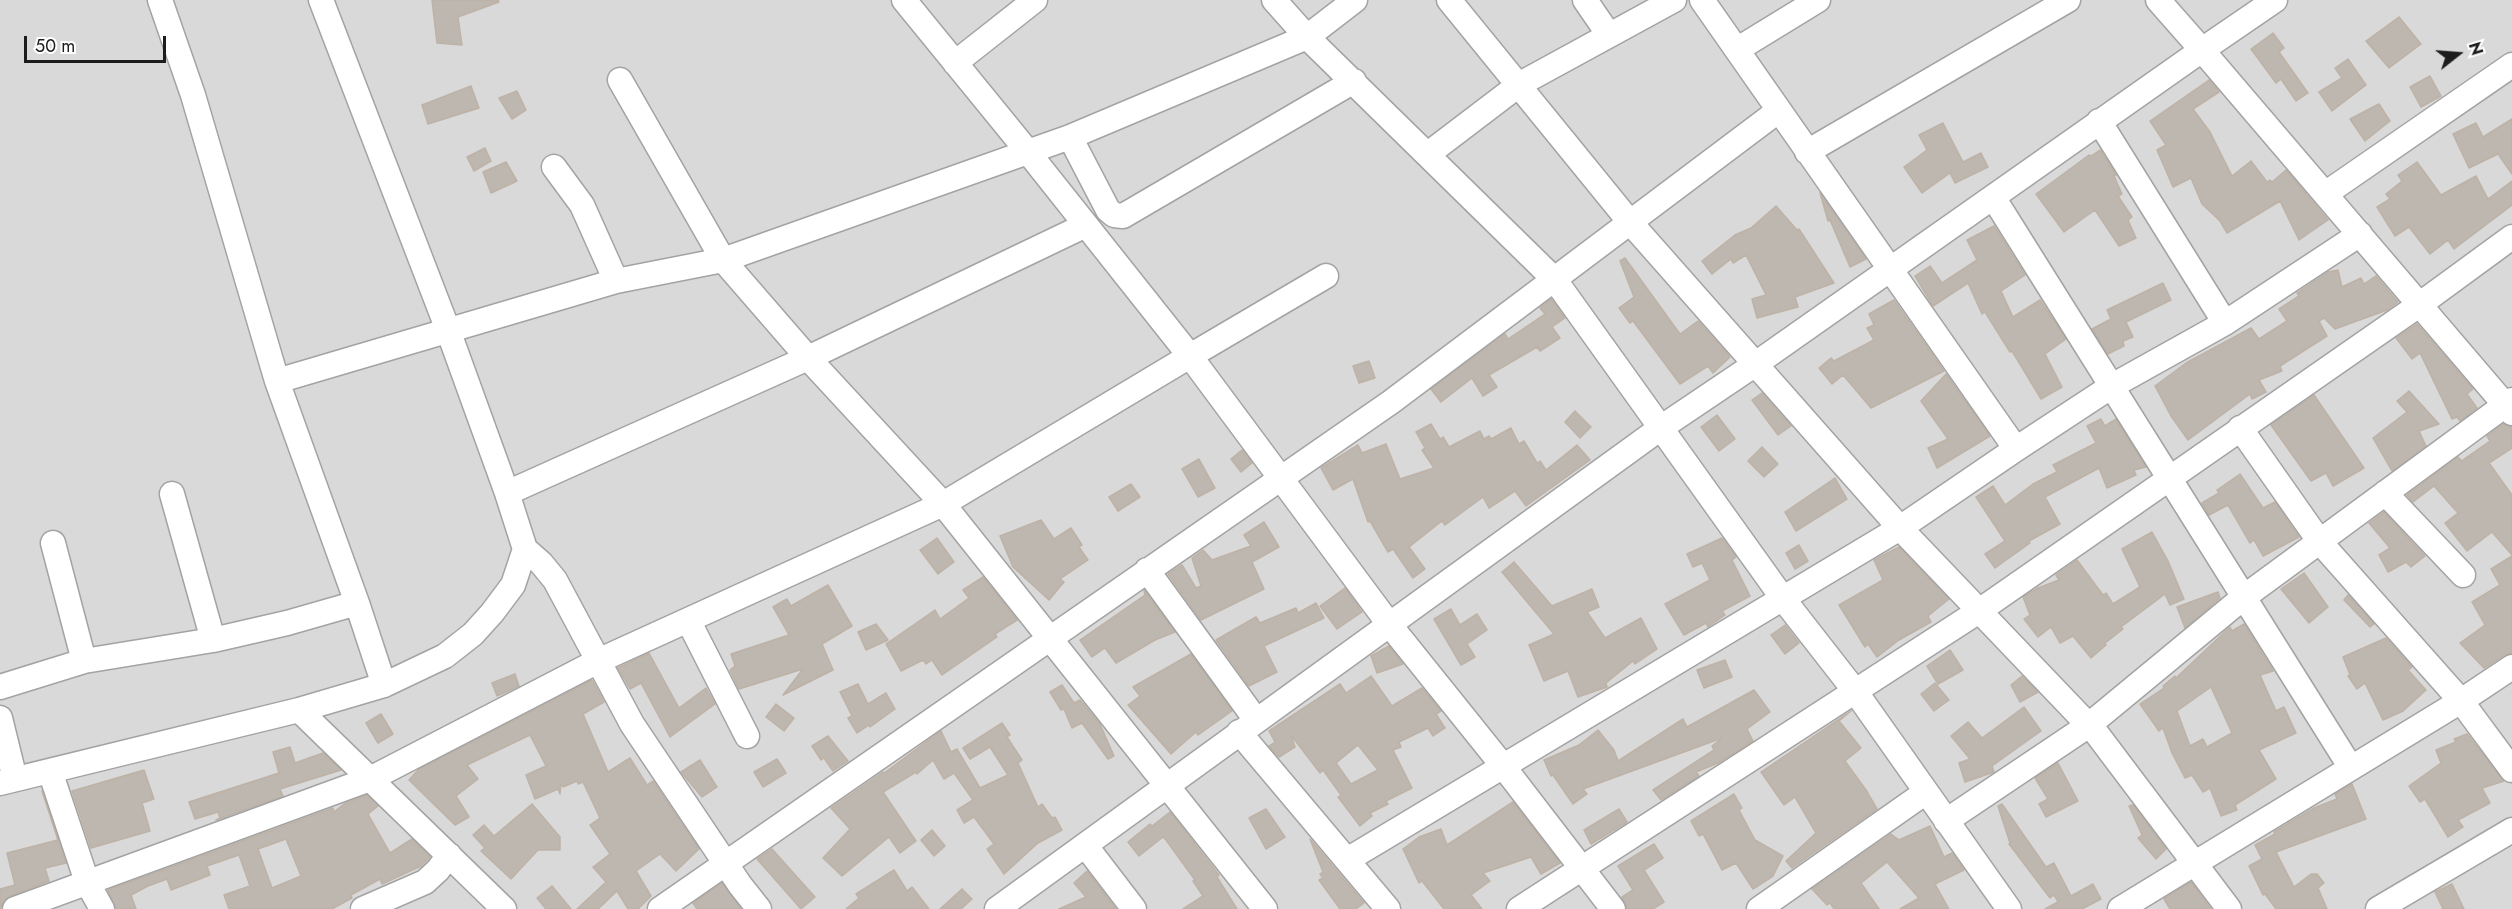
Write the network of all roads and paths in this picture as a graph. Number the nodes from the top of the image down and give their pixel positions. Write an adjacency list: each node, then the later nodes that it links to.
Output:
1 (160, 0): 48 (street)
2 (321, 0): 44 (street)
3 (904, 0): 19 (street)
4 (1035, 0): 19 (street)
5 (1274, 0): 16 (street)
6 (1355, 0): 16 (street)
7 (1449, 0): 23 (street)
8 (1585, 0): 15 (street)
9 (1674, 0): 15 (street)
10 (1702, 0): 17 (street)
11 (1818, 0): 17 (street)
12 (2068, 0): 28 (street)
13 (2158, 0): 18 (street)
14 (2275, 0): 18 (street)
15 (1609, 35): 23 (street)
16 (1308, 37): 22 (street); 26 (street)
17 (1738, 49): 24 (street)
18 (2202, 50): 25 (street); 31 (street)
19 (955, 63): 27 (street)
20 (2512, 65): 31 (street)
21 (620, 80): 37 (street)
22 (1354, 81): 26 (street); 29 (street)
23 (1520, 84): 29 (street); 33 (street)
24 (1778, 111): 28 (street); 33 (street)
25 (2099, 122): 32 (street); 43 (street)
26 (1070, 137): 27 (street)
27 (1028, 152): 34 (street); 37 (street)
28 (1807, 152): 38 (street)
29 (1428, 154): 40 (street)
30 (554, 167): 41 (street)
31 (2325, 194): 35 (street)
32 (1993, 197): 38 (street); 49 (street)
33 (1629, 221): 40 (street); 47 (street)
34 (1086, 225): 45 (street); 46 (street)
35 (2360, 234): 42 (street); 43 (street)
36 (2512, 237): 42 (street)
37 (723, 260): 41 (street); 46 (street)
38 (1889, 270): 47 (street); 53 (street)
39 (1326, 276): 45 (street)
40 (1555, 280): 51 (street); 55 (street)
41 (616, 281): 44 (street)
42 (2419, 305): 50 (street); 52 (street)
43 (2225, 323): 49 (street)
44 (448, 330): 48 (street); 56 (street)
45 (1190, 356): 55 (street); 59 (street)
46 (808, 358): 56 (street); 59 (street)
47 (1756, 363): 51 (street); 60 (street)
48 (277, 381): 68 (street)
49 (2112, 386): 53 (street); 54 (street)
50 (2510, 406): 57 (street)
51 (1662, 427): 67 (street); 71 (street)
52 (2240, 428): 54 (street); 61 (street)
53 (2016, 449): 60 (street)
54 (2168, 477): 66 (street); 69 (street)
55 (1281, 478): 64 (street); 71 (street)
56 (507, 492): 63 (street)
57 (2385, 493): 61 (street); 65 (street)
58 (172, 494): 73 (street)
59 (943, 504): 70 (street); 72 (street)
60 (1900, 528): 67 (street); 69 (street)
61 (2320, 542): 66 (street); 80 (street)
62 (53, 543): 74 (street)
63 (525, 549): 75 (street); 77 (street)
64 (1148, 570): 72 (street); 84 (street)
65 (2463, 575)
66 (2244, 597): 83 (street); 87 (street)
67 (1784, 600): 79 (street); 86 (street)
68 (357, 603): 73 (street); 77 (street)
69 (1979, 611): 79 (street); 83 (street)
70 (688, 620): 75 (street); 85 (street)
71 (1389, 624): 84 (street); 86 (street)
72 (1050, 637): 92 (street); 99 (street)
73 (213, 640): 74 (street)
74 (84, 661): 78 (street)
75 (598, 661): 90 (street); 99 (street)
76 (2512, 667): 80 (street)
77 (384, 685): 81 (street)
78 (0, 687)
79 (1855, 691): 93 (street); 101 (street)
80 (2461, 701): 87 (street); 88 (street)
81 (299, 710): 89 (street); 90 (street)
82 (0, 718): 91 (street)
83 (2089, 725): 94 (street); 100 (street)
84 (1247, 726): 92 (street); 98 (street)
85 (747, 736)
86 (1503, 766): 98 (street); 101 (street)
87 (2350, 768): 100 (street)
88 (2512, 770)
89 (50, 771): 91 (street); 102 (street)
90 (370, 779): 97 (street); 102 (street)
91 (8, 781)
92 (1167, 785): 96 (street); 113 (street)
93 (1926, 792): 94 (street); 117 (street)
94 (1946, 820): 104 (street)
95 (2512, 830): 103 (street)
96 (1085, 845): 111 (street); 112 (street)
97 (448, 855): 107 (street); 108 (street)
98 (1347, 860): 114 (street)
99 (725, 862): 109 (street); 110 (street)
100 (2194, 863): 118 (street); 119 (street)
101 (1582, 868): 115 (street); 116 (street)
102 (87, 882): 105 (street); 106 (street)
103 (2388, 907)
104 (2006, 908)
105 (15, 909)
106 (102, 909)
107 (363, 909)
108 (504, 909)
109 (660, 909)
110 (759, 909)
111 (997, 909)
112 (1134, 909)
113 (1264, 909)
114 (1388, 909)
115 (1519, 909)
116 (1613, 909)
117 (1759, 909)
118 (2120, 909)
119 (2229, 909)

